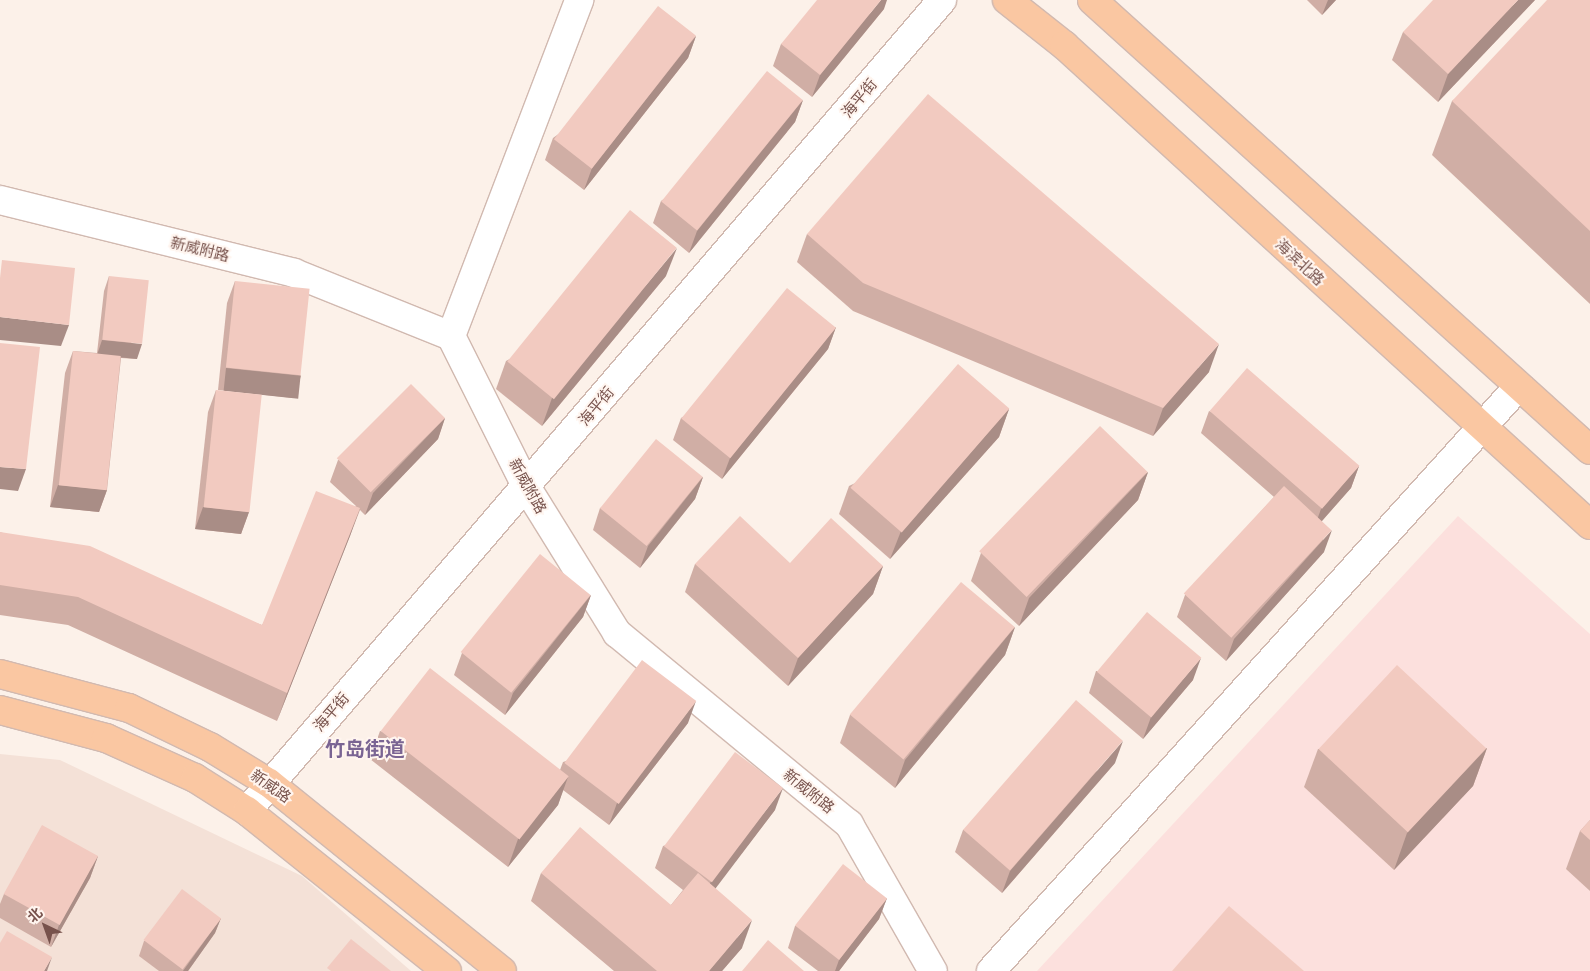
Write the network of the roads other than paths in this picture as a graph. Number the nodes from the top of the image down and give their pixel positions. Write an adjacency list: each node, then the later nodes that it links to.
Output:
1 (579, 0): 6 (street)
2 (942, 0): 10 (street, 海平街)
3 (1008, 0): 8 (main road, 海滨北路)
4 (1092, 0): 7 (main road)
5 (0, 200): 6 (street, 新威附路)
6 (451, 336): 10 (street, 新威附路)
7 (1519, 386): 8 (street); 9 (main road)
8 (1482, 429): 11 (main road, 海滨北路); 19 (street)
9 (1590, 450)
10 (527, 488): 14 (street, 海平街); 18 (street, 新威附路)
11 (1590, 525)
12 (0, 674): 14 (main road, 新威路)
13 (0, 710): 15 (main road)
14 (269, 783): 15 (street, 海平街); 17 (main road, 新威路)
15 (247, 811): 16 (main road)
16 (447, 971)
17 (502, 971)
18 (933, 971)
19 (991, 971)

